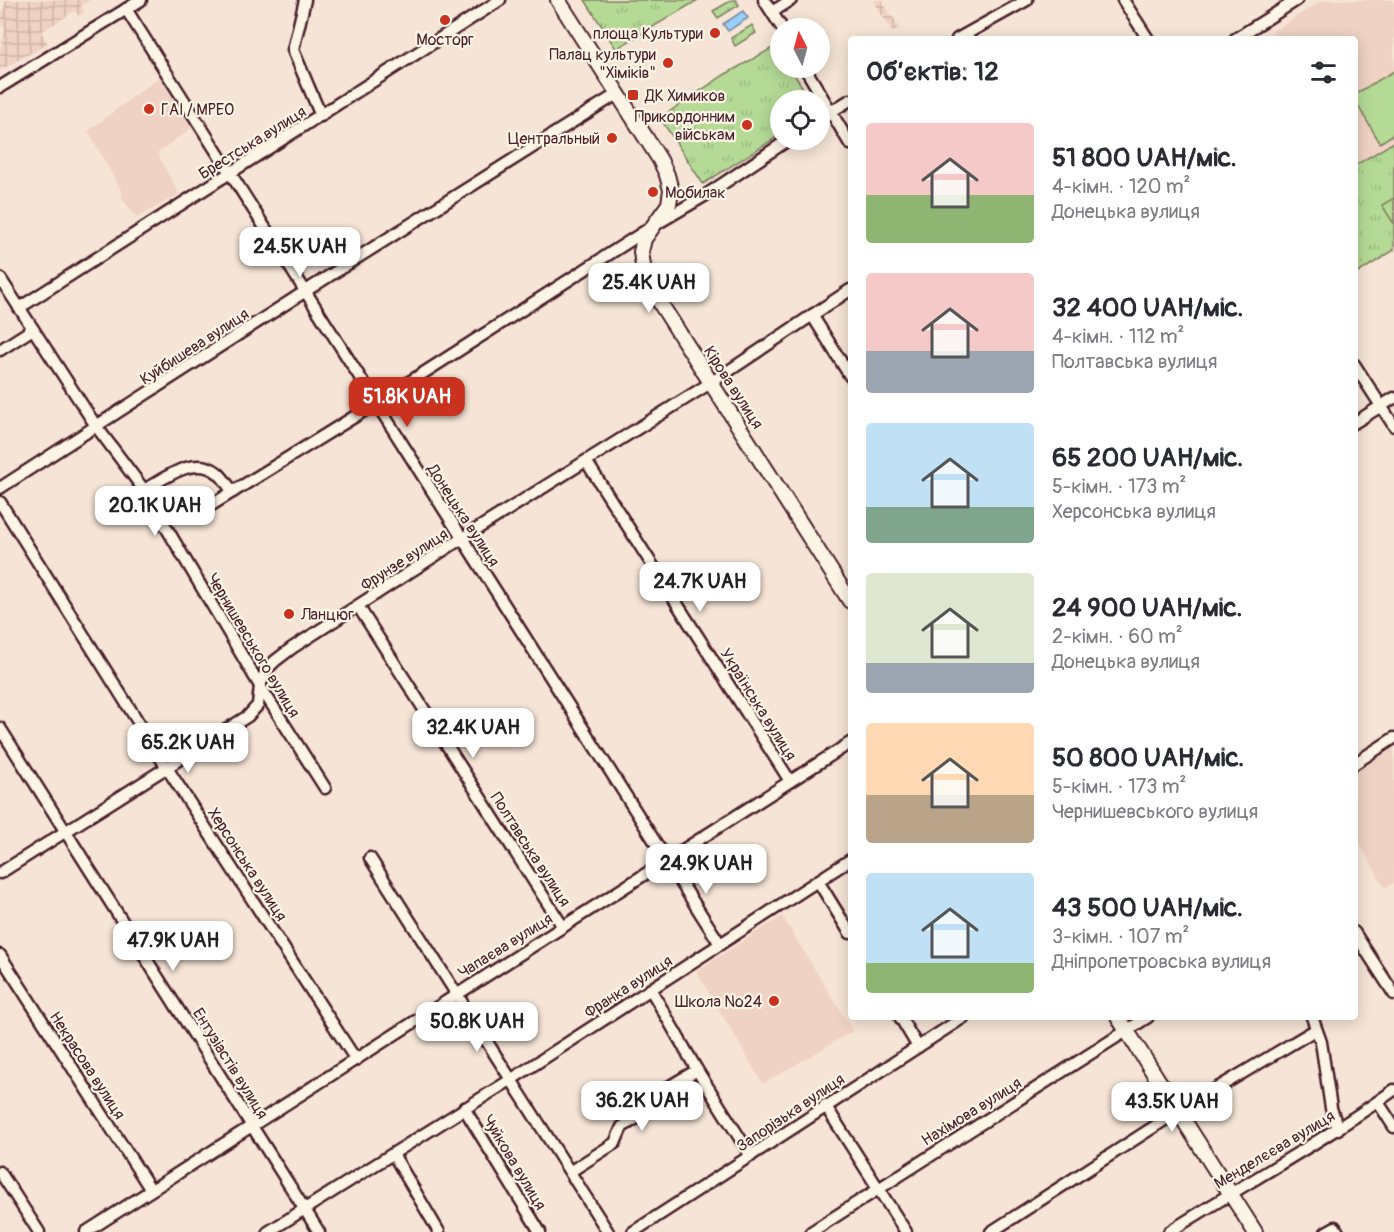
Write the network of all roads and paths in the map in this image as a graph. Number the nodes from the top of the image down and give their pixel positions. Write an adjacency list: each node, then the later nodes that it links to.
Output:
1 (141, 0): 10 (street)
2 (305, 0): 21 (street)
3 (500, 0): 21 (street, Брестська вулиця)
4 (558, 0): 18 (main road, Кірова вулиця)
5 (764, 0): 11 (street)
6 (791, 0): 11 (street)
7 (1027, 0): 13 (street)
8 (1123, 0): 14 (street)
9 (1297, 0): 15 (street)
10 (126, 9): 17 (street); 24 (street, Донецька вулиця)
11 (772, 12): 12 (street)
12 (776, 18)
13 (962, 36)
14 (1146, 36)
15 (1240, 36)
16 (811, 78): 20 (street)
17 (0, 87)
18 (618, 94): 25 (main road, Кірова вулиця); 27 (street, Куйбишева вулиця)
19 (848, 101): 20 (street)
20 (831, 111): 22 (street)
21 (321, 116): 24 (street, Брестська вулиця)
22 (848, 141)
23 (773, 150): 25 (street)
24 (230, 173): 27 (street, Донецька вулиця); 29 (street, Брестська вулиця)
25 (653, 226): 35 (main road, Кірова вулиця); 37 (street)
26 (0, 278): 29 (street, Чернишевського вулиця)
27 (306, 291): 37 (street, Донецька вулиця); 40 (street, Куйбишева вулиця)
28 (848, 291): 30 (street, Фрунзе вулиця)
29 (19, 308): 31 (street, Чернишевського вулиця)
30 (812, 315): 34 (street); 35 (street, Фрунзе вулиця)
31 (33, 329): 32 (street); 40 (street, Чернишевського вулиця)
32 (0, 350)
33 (1358, 370): 38 (street)
34 (848, 373)
35 (712, 382): 42 (street, Фрунзе вулиця); 49 (main road, Кірова вулиця)
36 (1394, 398): 38 (street)
37 (375, 404): 45 (street); 48 (street, Донецька вулиця)
38 (1381, 406): 39 (street); 41 (street)
39 (1358, 420)
40 (96, 426): 43 (street, Куйбишева вулиця); 44 (street, Чернишевського вулиця)
41 (1394, 426)
42 (586, 461): 48 (street, Фрунзе вулиця); 57 (street, Українська вулиця)
43 (0, 488)
44 (144, 490): 45 (street); 51 (street, Чернишевського вулиця)
45 (233, 492): 47 (street)
46 (0, 502): 56 (street, Херсонська вулиця)
47 (205, 509)
48 (461, 539): 50 (street, Фрунзе вулиця); 61 (street, Донецька вулиця)
49 (848, 598)
50 (358, 606): 51 (street, Фрунзе вулиця); 65 (street, Полтавська вулиця)
51 (260, 686): 56 (street, Фрунзе вулиця); 58 (street, Чернишевського вулиця)
52 (0, 728): 59 (street, Ентузіастів вулиця)
53 (1394, 738): 55 (street)
54 (848, 744): 57 (street, Чапаєва вулиця)
55 (1358, 761)
56 (167, 768): 59 (street, Фрунзе вулиця); 81 (street, Херсонська вулиця)
57 (790, 781): 61 (street, Чапаєва вулиця)
58 (325, 788)
59 (67, 831): 63 (street, Фрунзе вулиця); 89 (street, Ентузіастів вулиця)
60 (370, 858): 71 (street)
61 (668, 860): 65 (street, Чапаєва вулиця); 68 (street, Донецька вулиця)
62 (848, 861): 64 (street, Франка вулиця)
63 (0, 873)
64 (818, 881): 66 (street); 68 (street, Франка вулиця)
65 (563, 927): 71 (street, Чапаєва вулиця)
66 (848, 930)
67 (1358, 938): 72 (street)
68 (720, 944): 70 (street, Франка вулиця)
69 (0, 955): 97 (street, Некрасова вулиця)
70 (651, 990): 82 (street); 83 (street, Франка вулиця)
71 (456, 994): 81 (street, Чапаєва вулиця); 83 (street)
72 (1394, 994)
73 (902, 1020): 80 (street)
74 (958, 1020): 80 (street, Запорізька вулиця)
75 (1120, 1020): 78 (main road)
76 (1143, 1020): 78 (street, Нахімова вулиця)
77 (1313, 1020): 79 (street)
78 (1127, 1030): 88 (main road); 96 (street, Нахімова вулиця)
79 (1315, 1030): 88 (street); 91 (street)
80 (918, 1047): 86 (street, Запорізька вулиця)
81 (356, 1060): 89 (street, Чапаєва вулиця)
82 (697, 1070): 93 (street); 94 (street)
83 (512, 1079): 87 (street, Франка вулиця); 94 (street)
84 (1394, 1090): 85 (street, Менделєєва вулиця)
85 (1378, 1102): 90 (street); 91 (street, Менделєєва вулиця)
86 (825, 1105): 93 (street, Запорізька вулиця); 96 (street)
87 (464, 1108): 92 (street, Франка вулиця); 105 (street, Чуйкова вулиця)
88 (1177, 1112): 98 (main road); 110 (street)
89 (253, 1126): 97 (street, Чапаєва вулиця); 99 (street, Ентузіастів вулиця)
90 (1394, 1127)
91 (1338, 1129): 98 (street, Менделєєва вулиця)
92 (393, 1154): 99 (street, Франка вулиця); 104 (street)
93 (751, 1156): 107 (street, Запорізька вулиця)
94 (571, 1171): 106 (street)
95 (0, 1172): 100 (street)
96 (878, 1189): 108 (street, Нахімова вулиця); 109 (street)
97 (151, 1190): 101 (street, Чапаєва вулиця)
98 (1231, 1193): 111 (street, Менделєєва вулиця); 112 (main road)
99 (304, 1209): 102 (street, Франка вулиця); 103 (street, Ентузіастів вулиця)
100 (39, 1232)
101 (86, 1232)
102 (268, 1232)
103 (319, 1232)
104 (439, 1232)
105 (540, 1232)
106 (608, 1232)
107 (633, 1232)
108 (811, 1232)
109 (906, 1232)
110 (991, 1232)
111 (1169, 1232)
112 (1255, 1232)
113 (1326, 1232): 114 (street)
114 (1338, 1232)

